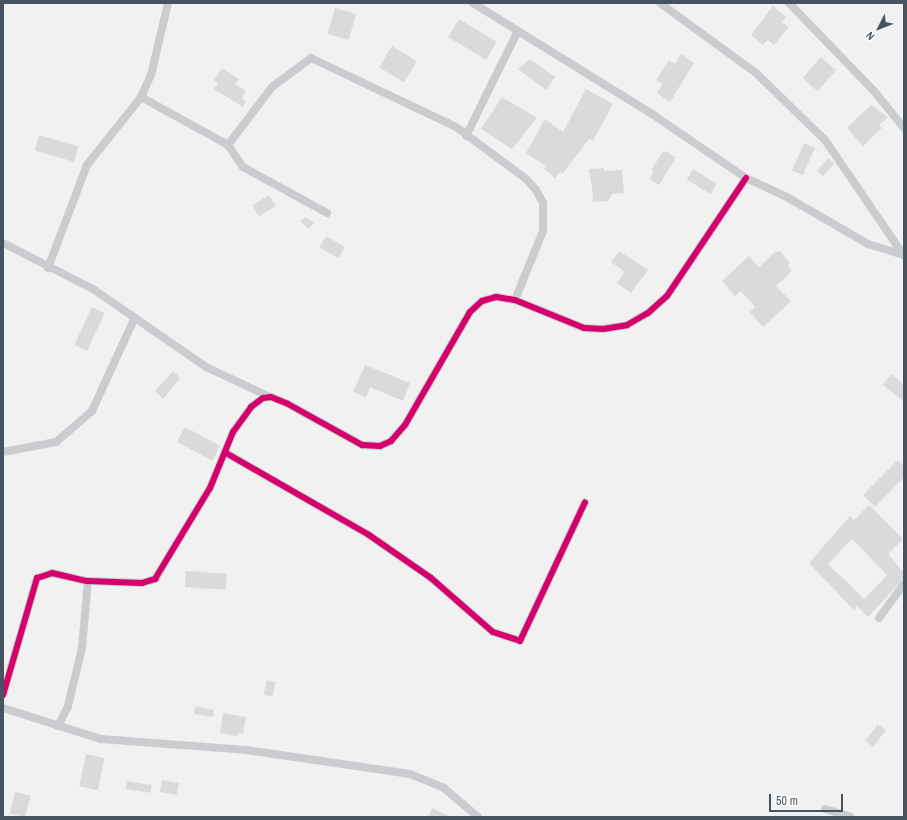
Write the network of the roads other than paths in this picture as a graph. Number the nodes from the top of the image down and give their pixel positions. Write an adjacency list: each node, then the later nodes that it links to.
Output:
1 (168, 3): 6 (street)
2 (473, 3): 5 (street)
3 (660, 3): 13 (street)
4 (789, 3): 7 (street)
5 (518, 31): 8 (street); 10 (street)
6 (141, 97): 9 (street); 14 (street)
7 (904, 128)
8 (466, 136): 9 (street); 15 (street)
9 (228, 145): 11 (street)
10 (746, 178): 13 (street); 15 (street)
11 (327, 213)
12 (3, 243): 14 (street)
13 (903, 256)
14 (48, 268): 16 (street)
15 (514, 300): 17 (street)
16 (135, 318): 17 (street); 18 (street)
17 (271, 397): 19 (street)
18 (3, 452)
19 (226, 453): 20 (street); 21 (street)
20 (585, 502)
21 (88, 581): 24 (street); 26 (street)
22 (904, 584): 23 (street)
23 (879, 618)
24 (3, 695)
25 (3, 708): 26 (street)
26 (58, 726): 28 (street)
27 (825, 809): 29 (street)
28 (478, 817)
29 (851, 817)

